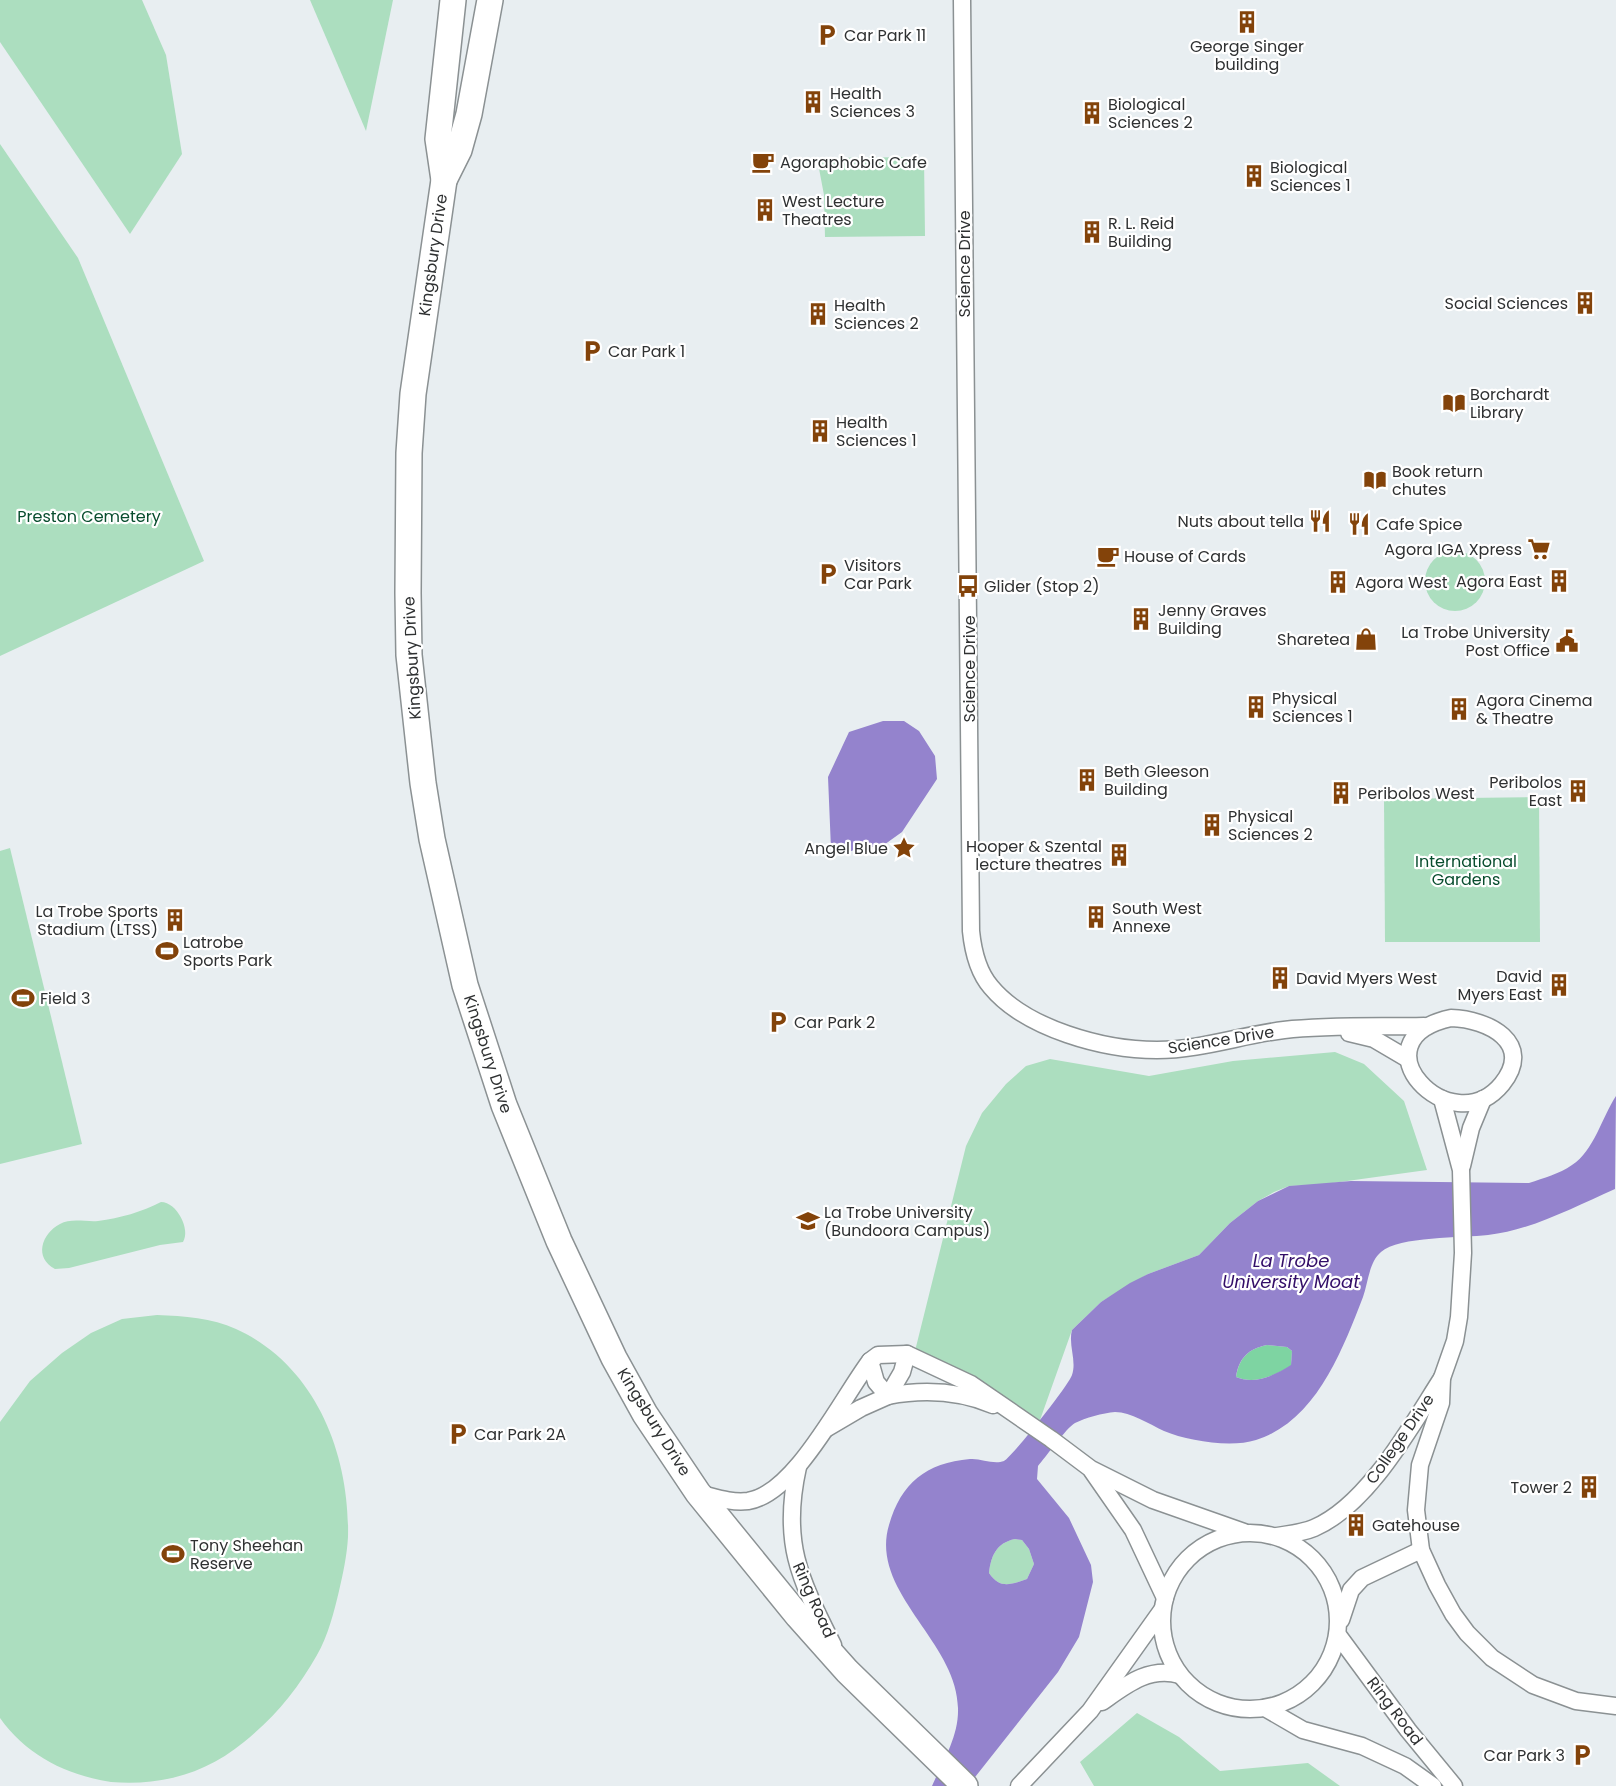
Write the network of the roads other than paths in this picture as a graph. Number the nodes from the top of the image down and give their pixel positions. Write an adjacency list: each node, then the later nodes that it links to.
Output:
1 (453, 0): 4 (main road, Kingsbury Drive)
2 (490, 0): 4 (main road, Kingsbury Drive)
3 (962, 0): 6 (street, Science Drive)
4 (444, 180): 19 (main road, Kingsbury Drive)
5 (1424, 1026): 6 (street, Science Drive); 7 (street); 9 (street)
6 (1320, 1028): 7 (street, Science Drive)
7 (1408, 1059): 8 (street)
8 (1442, 1099): 9 (street); 10 (street, College Drive)
9 (1483, 1099): 10 (street, College Drive)
10 (1461, 1170): 13 (street, College Drive)
11 (906, 1354): 12 (street, Ring Road); 14 (street); 15 (street, Ring Road)
12 (870, 1361): 14 (street); 16 (street, Ring Road)
13 (1442, 1378): 21 (street, College Drive); 22 (street, College Drive)
14 (888, 1396): 15 (street, Ring Road); 16 (street, Ring Road)
15 (1016, 1414): 18 (street, Ring Road)
16 (825, 1429): 17 (street, Ring Road)
17 (798, 1467): 19 (street, Ring Road); 25 (street, Ring Road)
18 (1091, 1469): 20 (street, Ring Road); 23 (street, Ring Road)
19 (698, 1493): 25 (main road, Kingsbury Drive)
20 (1244, 1532): 21 (street); 23 (street)
21 (1277, 1536): 24 (street)
22 (1421, 1550): 24 (street); 27 (street, College Drive)
23 (1164, 1604): 26 (street); 29 (street)
24 (1339, 1629): 28 (street); 33 (street, Ring Road)
25 (847, 1672): 30 (main road, Kingsbury Drive)
26 (1180, 1675): 28 (street); 29 (street)
27 (1616, 1706)
28 (1264, 1708): 32 (street, Ring Road)
29 (1090, 1711): 31 (street)
30 (965, 1786)
31 (1019, 1786)
32 (1433, 1786)
33 (1454, 1786)

